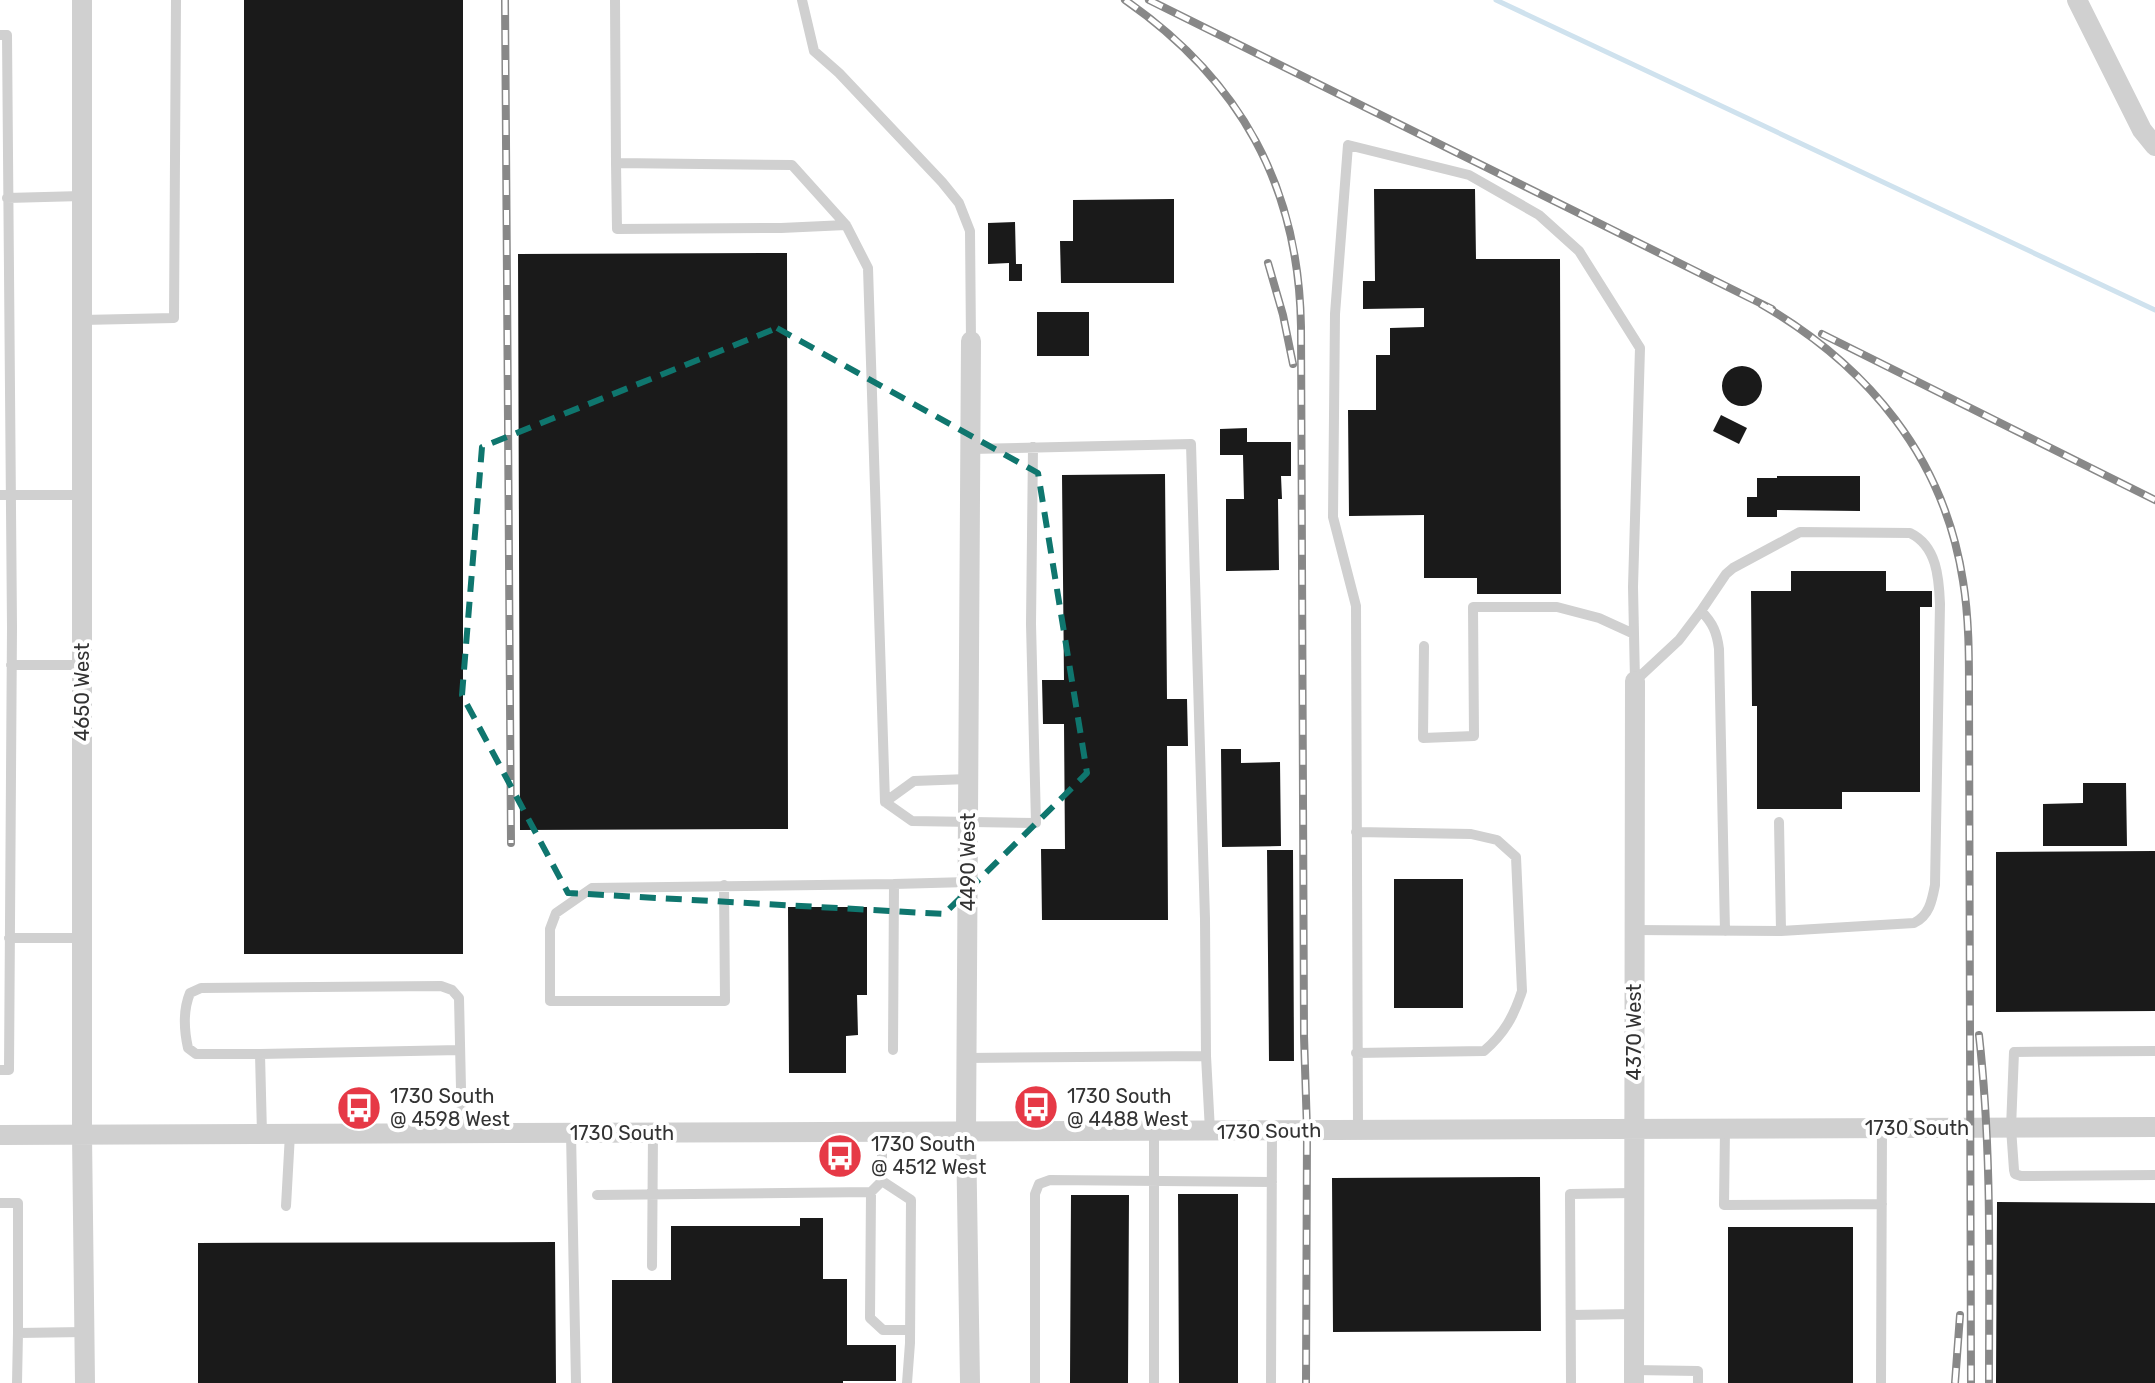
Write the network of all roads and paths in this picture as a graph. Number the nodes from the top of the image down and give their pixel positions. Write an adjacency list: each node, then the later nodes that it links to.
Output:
1 (82, 0): 9 (street, 4650 West)
2 (176, 0): 12 (lane)
3 (615, 0): 8 (lane)
4 (802, 0): 13 (lane)
5 (2083, 2): 7 (street)
6 (0, 35): 10 (lane)
7 (2155, 146)
8 (616, 163): 11 (lane); 11 (lane)
9 (82, 196): 10 (lane); 12 (street, 4650 West)
10 (7, 198): 16 (lane)
11 (846, 225): 25 (lane)
12 (82, 320): 17 (street, 4650 West)
13 (971, 341): 15 (street, 4490 West)
14 (1033, 447): 15 (lane); 26 (lane); 42 (lane)
15 (971, 449): 24 (street, 4490 West)
16 (5, 495): 17 (lane); 21 (lane)
17 (82, 495): 22 (street, 4650 West)
18 (1701, 611): 23 (lane); 33 (lane); 34 (lane)
19 (1634, 634): 20 (lane); 23 (lane); 28 (lane)
20 (1424, 646)
21 (11, 665): 22 (lane); 35 (lane)
22 (82, 665): 36 (street, 4650 West)
23 (1635, 681): 32 (street, 4370 West)
24 (968, 779): 25 (lane); 26 (street, 4490 West)
25 (885, 802): 26 (lane)
26 (968, 821): 29 (street, 4490 West)
27 (1779, 822): 34 (lane)
28 (1356, 832): 40 (lane); 40 (lane)
29 (968, 882): 30 (lane); 43 (street, 4490 West)
30 (894, 884): 31 (lane); 38 (lane)
31 (724, 885): 31 (lane)
32 (1634, 930): 33 (lane); 47 (street, 4370 West)
33 (1725, 931): 34 (lane)
34 (1781, 931)
35 (9, 938): 36 (lane); 44 (lane)
36 (82, 938): 62 (street, 4650 West)
37 (460, 1050): 41 (lane); 41 (lane); 60 (lane)
38 (893, 1050)
39 (2155, 1051): 46 (lane)
40 (1356, 1053): 50 (lane)
41 (260, 1054): 58 (lane)
42 (1206, 1056): 43 (lane); 54 (lane)
43 (966, 1058): 52 (street, 4490 West)
44 (0, 1070)
45 (2155, 1127): 46 (street, 1730 South)
46 (2011, 1128): 49 (street, 1730 South); 63 (lane)
47 (1633, 1129): 48 (street, 1730 South); 50 (street, 1730 South); 68 (street, 4370 West)
48 (1725, 1129): 49 (street, 1730 South); 72 (lane)
49 (1882, 1129): 72 (lane)
50 (1358, 1130): 51 (street, 1730 South)
51 (1272, 1131): 54 (street, 1730 South); 66 (lane)
52 (966, 1132): 53 (street, 1730 South); 57 (street, 1730 South); 85 (street, 4490 West)
53 (1154, 1132): 54 (street, 1730 South); 65 (lane)
54 (1210, 1132)
55 (571, 1133): 56 (street, 1730 South); 60 (street, 1730 South); 83 (lane)
56 (653, 1133): 57 (street, 1730 South); 69 (lane)
57 (882, 1133): 64 (lane)
58 (262, 1134): 59 (street, 1730 South); 62 (street, 1730 South)
59 (290, 1134): 60 (street, 1730 South); 73 (lane)
60 (462, 1134)
61 (0, 1135): 62 (street, 1730 South)
62 (82, 1135): 78 (street, 4650 West)
63 (2155, 1175)
64 (882, 1181): 67 (lane); 77 (lane)
65 (1154, 1182): 66 (lane); 86 (lane); 87 (lane)
66 (1272, 1182): 88 (lane)
67 (871, 1192): 69 (lane); 77 (lane)
68 (1633, 1193): 75 (street, 4370 West); 76 (lane)
69 (652, 1194): 70 (lane); 74 (lane)
70 (597, 1195)
71 (0, 1203): 79 (lane)
72 (1882, 1204): 91 (lane)
73 (286, 1206)
74 (652, 1266)
75 (1634, 1314): 76 (lane); 80 (street, 4370 West)
76 (1571, 1315): 89 (lane)
77 (910, 1330): 84 (lane)
78 (84, 1332): 79 (lane); 82 (street, 4650 West)
79 (18, 1333): 81 (lane)
80 (1634, 1376): 90 (lane)
81 (17, 1383)
82 (85, 1383)
83 (576, 1383)
84 (907, 1383)
85 (970, 1383)
86 (1035, 1383)
87 (1154, 1383)
88 (1271, 1383)
89 (1571, 1383)
90 (1698, 1383)
91 (1881, 1383)

